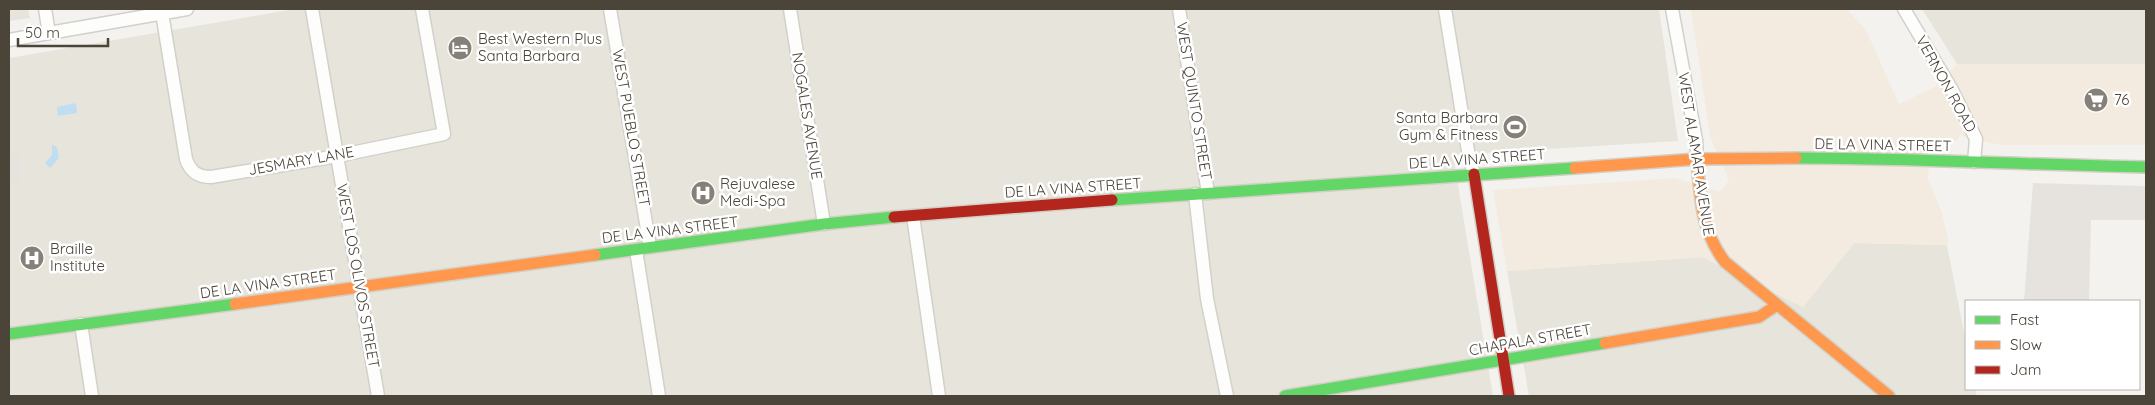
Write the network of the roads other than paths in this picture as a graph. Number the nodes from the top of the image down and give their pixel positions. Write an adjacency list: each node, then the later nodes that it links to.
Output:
1 (45, 9): 12 (street)
2 (186, 9): 11 (street)
3 (312, 9): 14 (street, WEST LOS OLIVOS STREET)
4 (422, 9): 14 (street, JESMARY LANE)
5 (610, 9): 22 (street, WEST PUEBLO STREET)
6 (790, 9): 21 (street, NOGALES AVENUE)
7 (1179, 9): 19 (street, WEST QUINTO STREET)
8 (1445, 9): 18 (street)
9 (1672, 9): 15 (street, WEST ALAMAR AVENUE)
10 (1904, 9): 16 (street, VERNON ROAD)
11 (162, 13): 12 (street); 14 (street, JESMARY LANE)
12 (49, 33): 13 (street)
13 (9, 40)
14 (338, 156): 24 (street, WEST LOS OLIVOS STREET)
15 (1697, 159): 16 (street, DE LA VINA STREET); 18 (street, DE LA VINA STREET); 25 (street, WEST ALAMAR AVENUE)
16 (1974, 162): 17 (street, DE LA VINA STREET)
17 (2146, 167)
18 (1474, 174): 19 (street, DE LA VINA STREET); 28 (street)
19 (1201, 193): 20 (street, DE LA VINA STREET); 33 (street, WEST QUINTO STREET)
20 (912, 216): 21 (street, DE LA VINA STREET); 32 (street)
21 (824, 224): 22 (street, DE LA VINA STREET)
22 (650, 247): 23 (street, DE LA VINA STREET)
23 (636, 250): 24 (street, DE LA VINA STREET); 31 (street)
24 (359, 287): 26 (street, DE LA VINA STREET); 30 (street, WEST LOS OLIVOS STREET)
25 (1777, 305): 28 (street, CHAPALA STREET); 36 (street, WEST ALAMAR AVENUE)
26 (81, 324): 27 (street, DE LA VINA STREET); 29 (street)
27 (9, 334)
28 (1504, 359): 34 (street, CHAPALA STREET); 35 (street)
29 (92, 396)
30 (378, 396)
31 (659, 396)
32 (939, 396)
33 (1227, 396)
34 (1285, 396)
35 (1509, 396)
36 (1889, 396)

